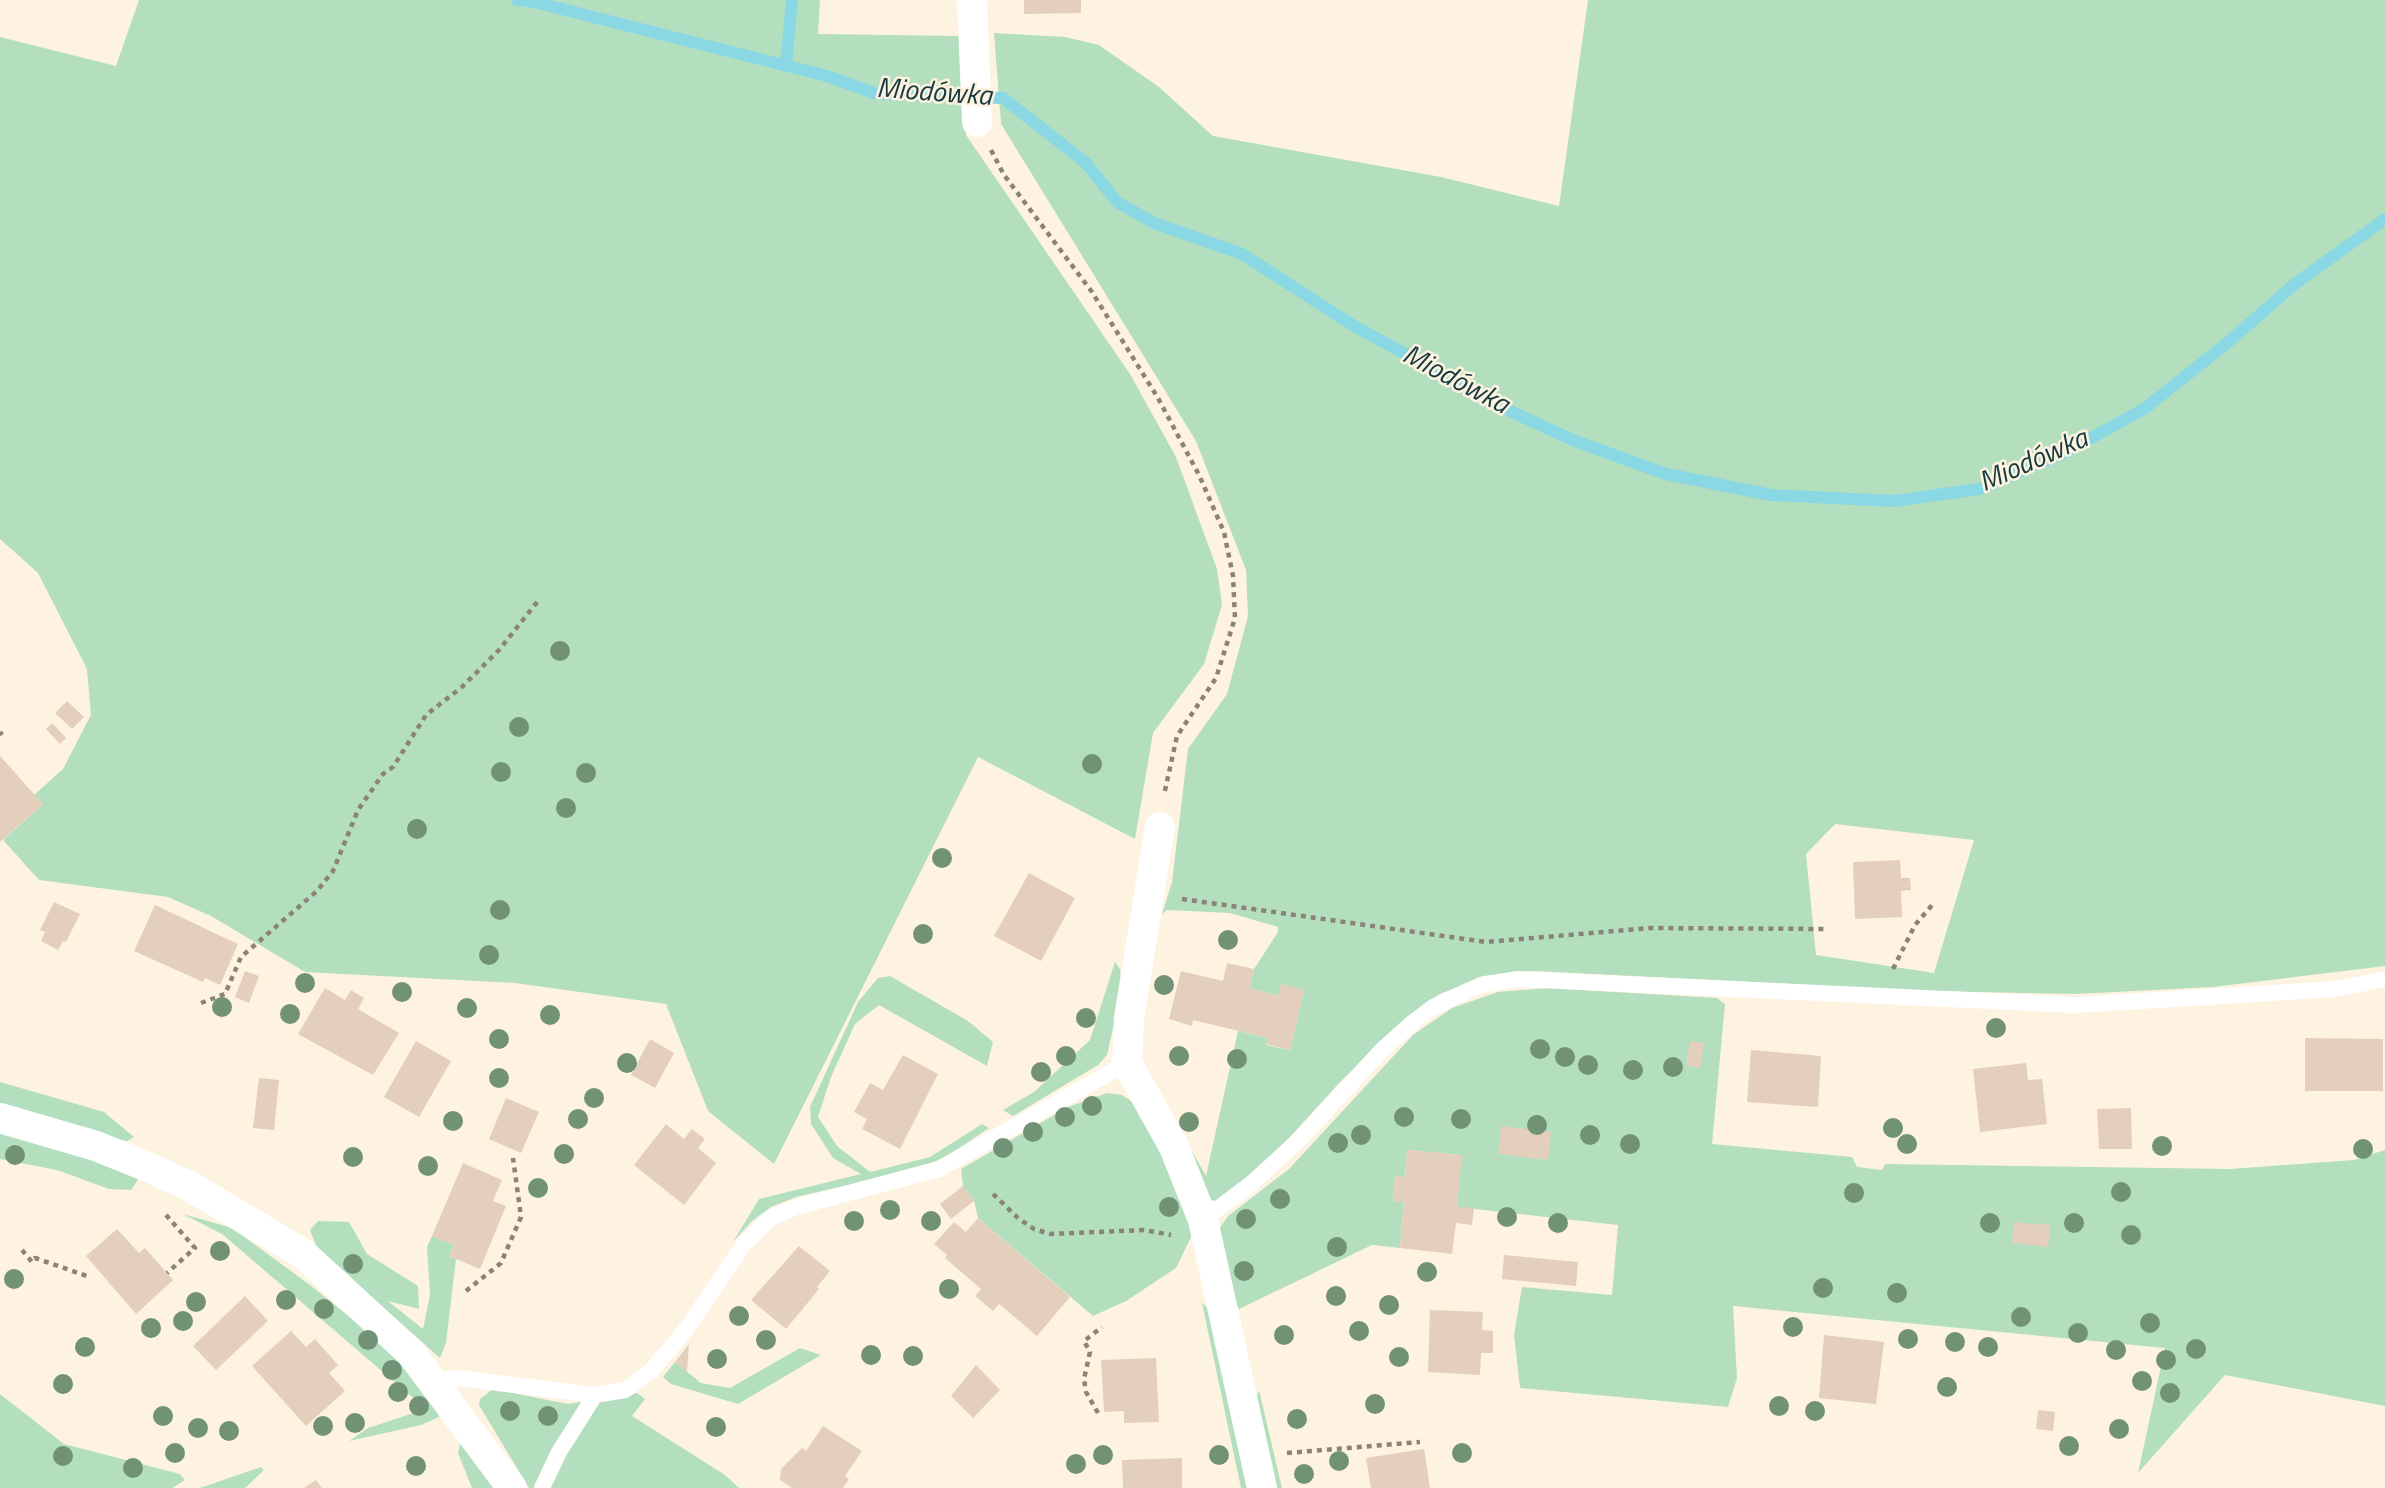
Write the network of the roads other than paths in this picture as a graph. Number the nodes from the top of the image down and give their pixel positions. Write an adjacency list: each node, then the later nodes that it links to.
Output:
1 (972, 0): 2 (street)
2 (977, 122)
3 (1160, 827): 5 (street)
4 (2385, 979): 7 (lane)
5 (1127, 1063): 7 (street); 9 (lane)
6 (0, 1118): 8 (street)
7 (1203, 1220): 12 (street)
8 (433, 1381): 9 (lane); 10 (street)
9 (596, 1395): 11 (lane)
10 (512, 1488)
11 (542, 1488)
12 (1262, 1488)

